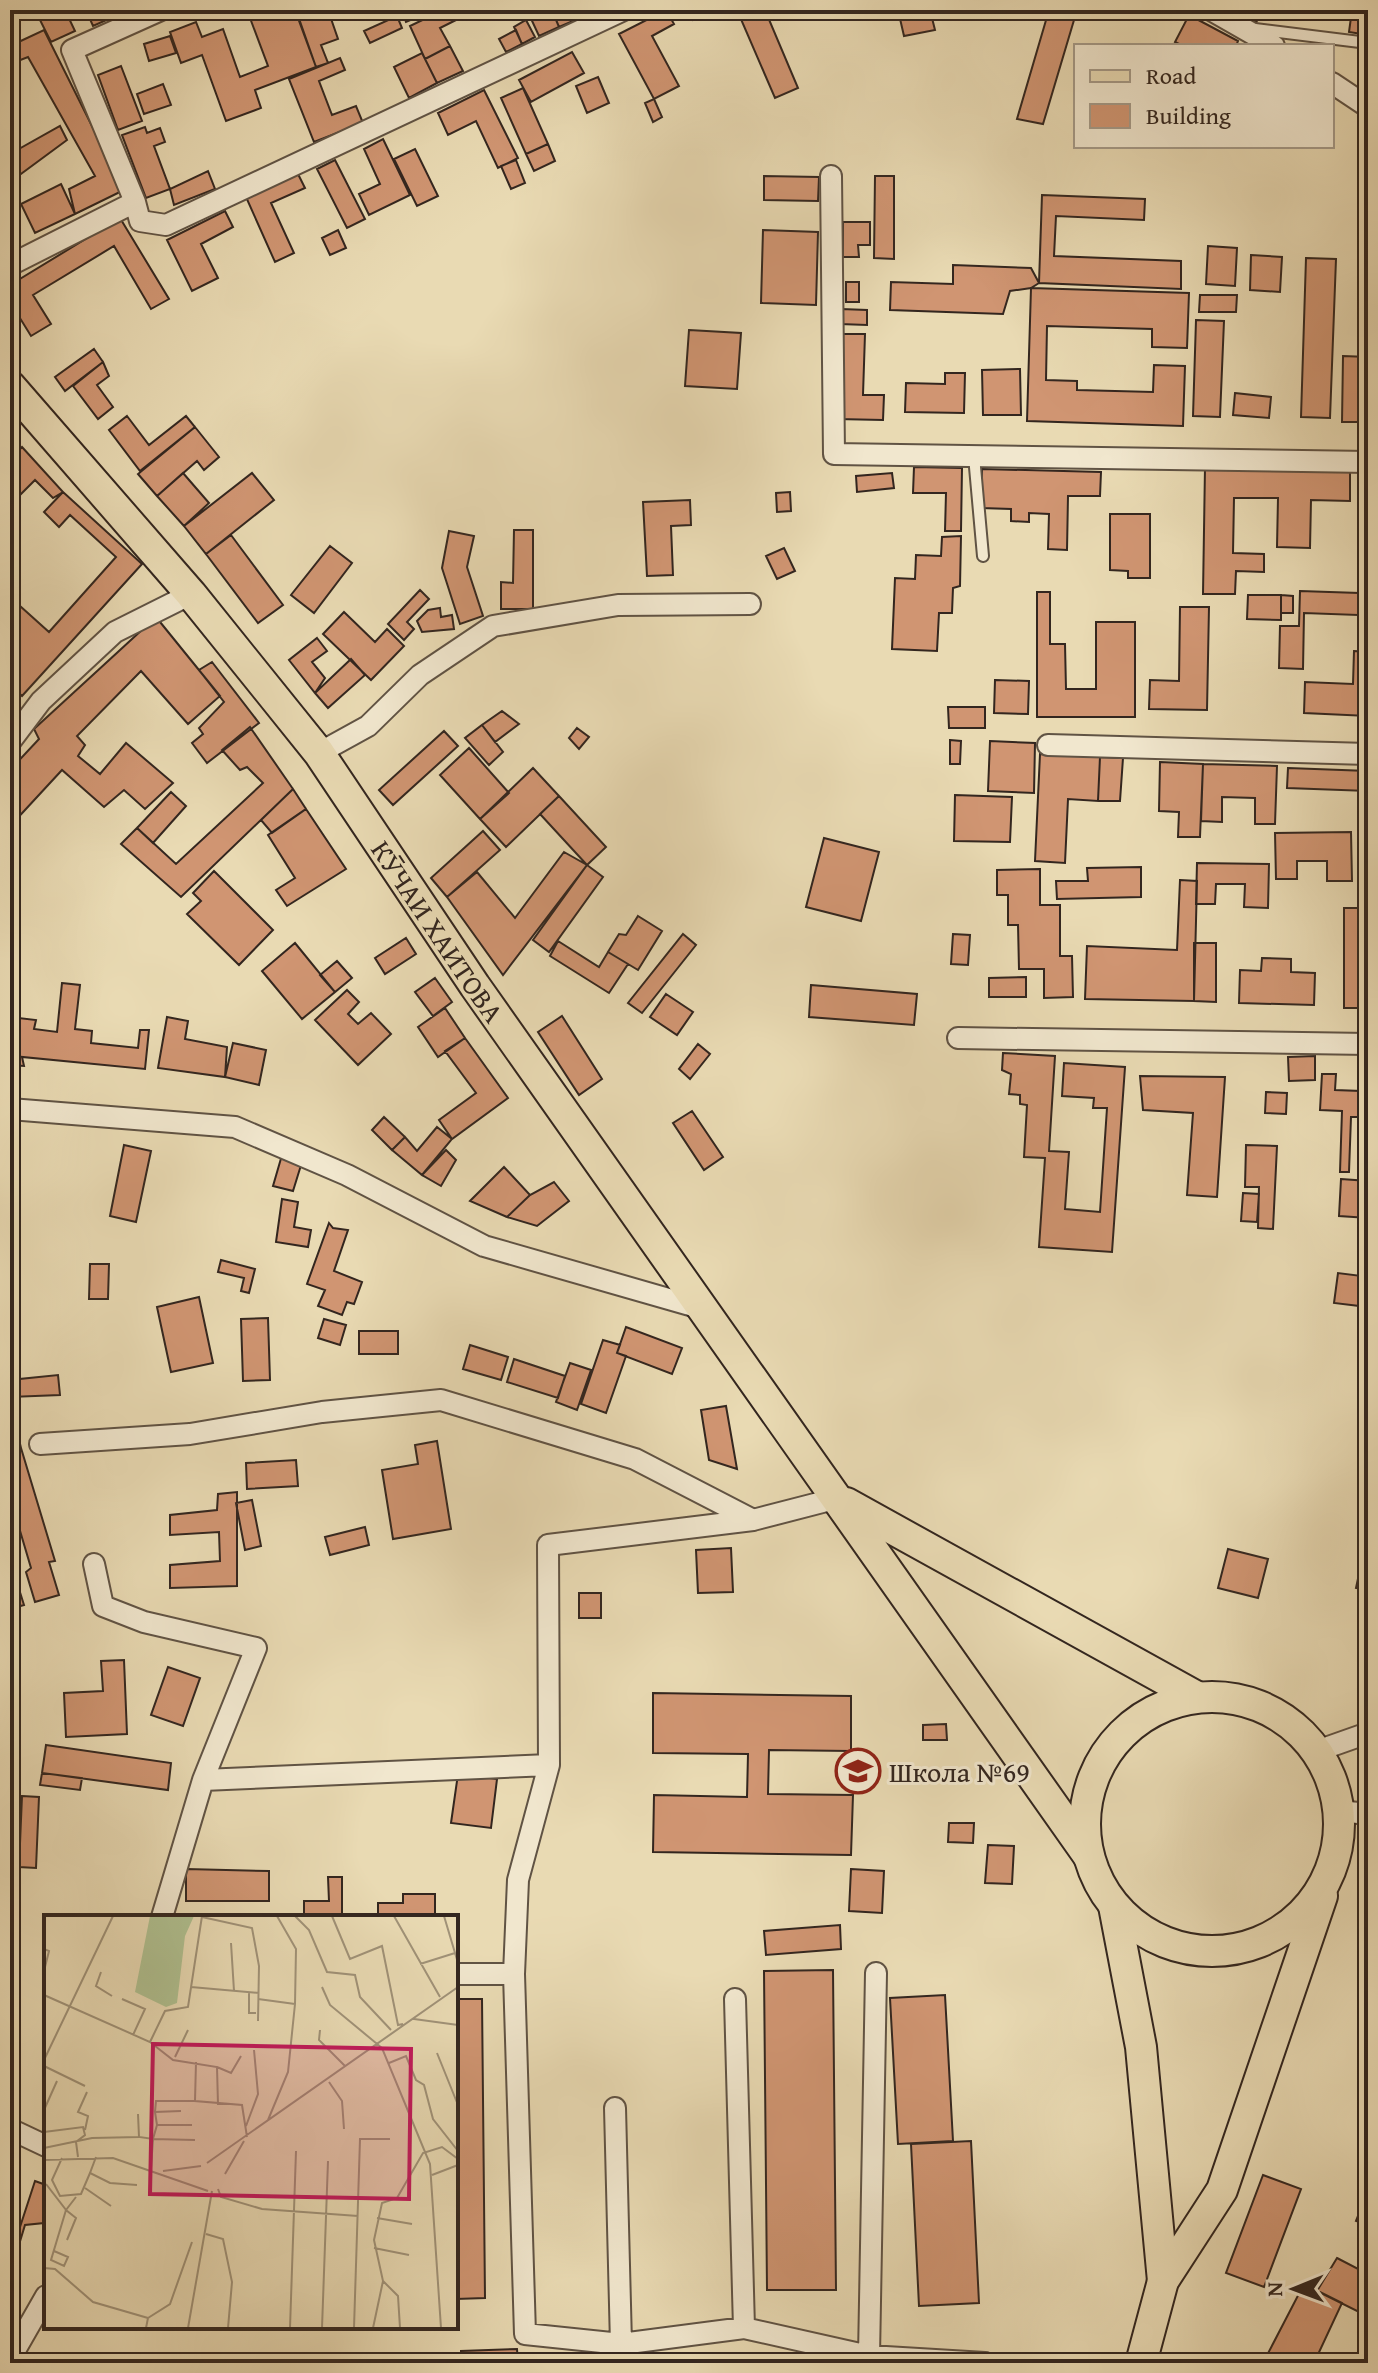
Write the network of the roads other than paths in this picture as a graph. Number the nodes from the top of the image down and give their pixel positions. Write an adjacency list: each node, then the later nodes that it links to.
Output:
1 (161, 10): 10 (street)
2 (624, 10): 10 (street)
3 (1211, 10): 4 (street)
4 (1241, 27): 5 (lane); 6 (street)
5 (1368, 43)
6 (1271, 44)
7 (1334, 84): 8 (street)
8 (1368, 107)
9 (831, 176): 13 (street)
10 (135, 202): 11 (street)
11 (10, 265)
12 (10, 386): 16 (main road, КӮЧАИ ХАИТОВА)
13 (974, 454): 14 (street); 15 (lane)
14 (1368, 462)
15 (983, 556)
16 (191, 594): 18 (street); 20 (main road, КӮЧАИ ХАИТОВА)
17 (750, 604): 20 (street)
18 (10, 742)
19 (1048, 745): 21 (street)
20 (319, 753): 25 (main road, КӮЧАИ ХАИТОВА)
21 (1368, 754)
22 (958, 1038): 23 (street)
23 (1368, 1044)
24 (10, 1109): 25 (street)
25 (700, 1308): 27 (main road, КӮЧАИ ХАИТОВА)
26 (40, 1444): 28 (street)
27 (838, 1498): 28 (street); 30 (main road); 37 (main road, КӮЧАИ ХАИТОВА)
28 (753, 1520): 33 (street)
29 (94, 1564): 34 (street)
30 (1195, 1696): 32 (main road); 37 (main road)
31 (1368, 1733): 32 (street)
32 (1317, 1751): 35 (main road)
33 (549, 1765): 34 (street); 42 (street)
34 (203, 1780): 39 (street)
35 (1354, 1813): 36 (main road)
36 (1338, 1844): 38 (main road); 47 (main road)
37 (1088, 1855): 38 (main road)
38 (1114, 1906): 47 (main road)
39 (163, 1915)
40 (876, 1973): 52 (street)
41 (458, 1974): 42 (street)
42 (514, 1974): 50 (street)
43 (735, 1999): 49 (street)
44 (615, 2108): 50 (street)
45 (10, 2129): 46 (street)
46 (44, 2145)
47 (1163, 2281): 54 (main road)
48 (44, 2300): 51 (street)
49 (744, 2328): 50 (street); 52 (street)
50 (621, 2344)
51 (10, 2359)
52 (869, 2359): 53 (street)
53 (985, 2363)
54 (1141, 2363)

